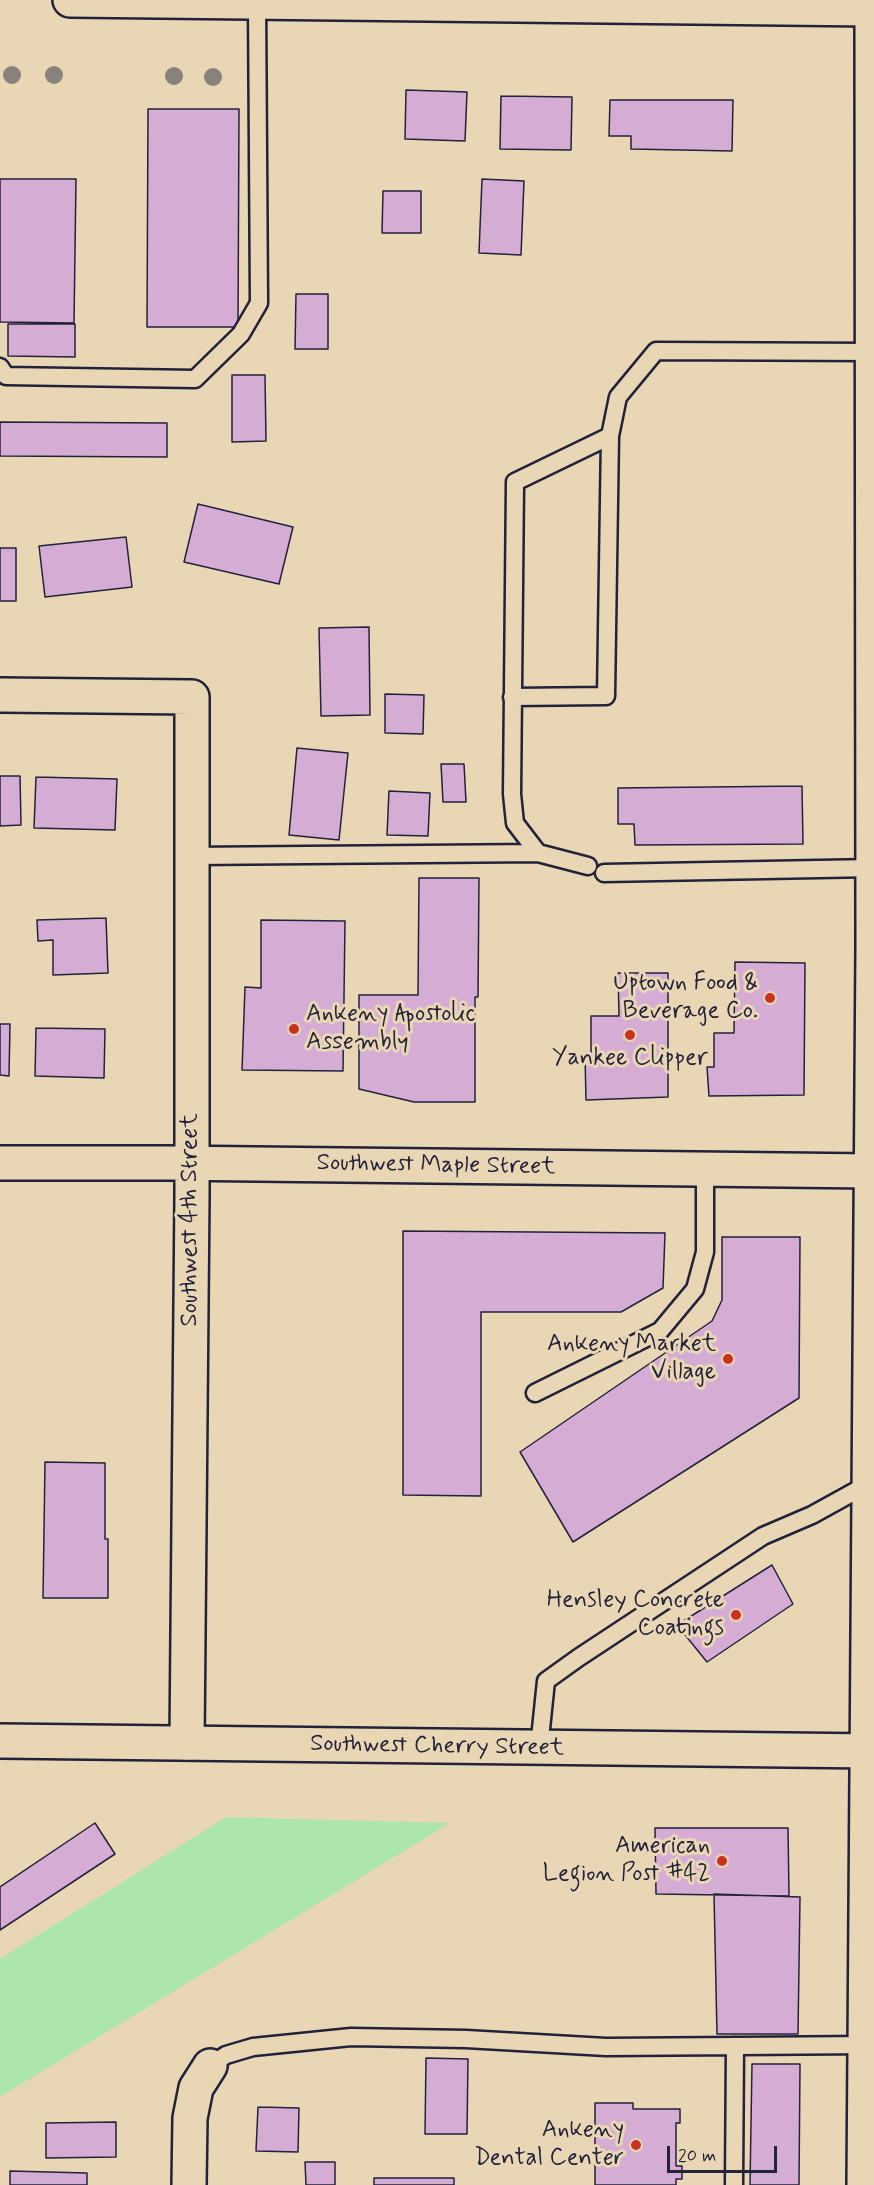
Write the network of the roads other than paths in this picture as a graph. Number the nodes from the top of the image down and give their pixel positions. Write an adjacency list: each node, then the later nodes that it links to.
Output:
1 (70, 0): 2 (street)
2 (257, 2): 3 (street); 6 (lane)
3 (872, 5): 4 (street)
4 (874, 227): 5 (street)
5 (874, 351): 7 (lane); 13 (street)
6 (0, 367)
7 (610, 436): 9 (lane); 9 (lane)
8 (0, 695): 11 (street, Southwest 4th Street)
9 (512, 697): 10 (lane)
10 (538, 853): 11 (lane); 12 (lane)
11 (192, 856): 16 (street, Southwest 4th Street)
12 (588, 866)
13 (873, 868): 14 (lane); 18 (street)
14 (604, 873)
15 (0, 1163): 16 (street, Southwest Maple Street)
16 (192, 1163): 17 (street, Southwest Maple Street); 22 (street, Southwest 4th Street)
17 (705, 1169): 18 (street, Southwest Maple Street); 19 (lane)
18 (872, 1171): 20 (street)
19 (535, 1393)
20 (870, 1483): 23 (lane); 24 (street)
21 (0, 1741): 22 (street, Southwest Cherry Street)
22 (187, 1743): 23 (street, Southwest Cherry Street)
23 (539, 1748): 24 (street, Southwest Cherry Street)
24 (870, 1751): 25 (street)
25 (869, 2045): 26 (lane); 30 (street)
26 (735, 2046): 27 (lane); 29 (lane)
27 (210, 2066): 28 (street)
28 (189, 2185)
29 (734, 2185)
30 (864, 2185)

